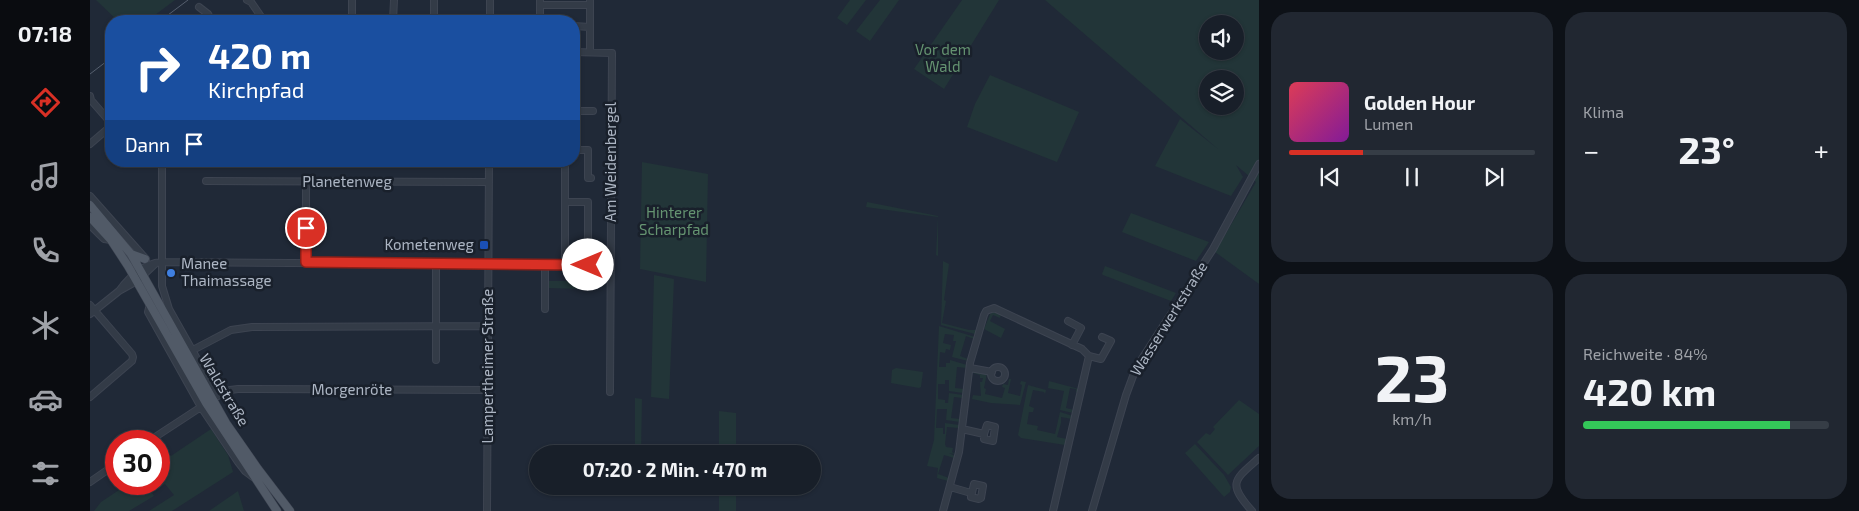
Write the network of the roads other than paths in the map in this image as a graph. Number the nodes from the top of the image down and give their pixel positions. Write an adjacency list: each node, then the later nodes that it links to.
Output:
1 (247, 0): 10 (street)
2 (352, 0): 11 (street)
3 (394, 0): 12 (street)
4 (434, 0): 13 (street)
5 (490, 0): 14 (street)
6 (540, 3): 7 (street)
7 (590, 3): 16 (street)
8 (198, 7): 9 (street)
9 (209, 15)
10 (260, 15)
11 (352, 15)
12 (394, 15)
13 (434, 15)
14 (490, 15)
15 (580, 26): 16 (street)
16 (590, 27): 18 (street)
17 (580, 52): 18 (street)
18 (590, 52): 62 (street, Am Weidenbergel)
19 (90, 96): 22 (street)
20 (580, 111): 21 (street)
21 (593, 111)
22 (105, 118)
23 (105, 130): 24 (street)
24 (90, 144)
25 (580, 150): 30 (street)
26 (1259, 164): 80 (street, Wasserwerkstraße)
27 (161, 167): 41 (street, Waldstraße)
28 (489, 167): 33 (street, Lampertheimer Straße)
29 (565, 167): 35 (street)
30 (591, 178)
31 (206, 181): 32 (street, Planetenweg)
32 (306, 182): 33 (street, Planetenweg); 42 (street)
33 (489, 182): 44 (street, Lampertheimer Straße)
34 (90, 196): 41 (street)
35 (565, 202): 46 (street); 46 (street)
36 (90, 205): 40 (main road, Waldstraße)
37 (90, 217): 39 (main road)
38 (90, 225): 39 (street)
39 (111, 240): 47 (main road)
40 (131, 254): 41 (main road); 47 (main road, Waldstraße)
41 (153, 262): 42 (street); 47 (street); 56 (street, Waldstraße)
42 (306, 262): 43 (street)
43 (436, 263): 44 (street); 52 (street)
44 (488, 264): 45 (street); 53 (street, Lampertheimer Straße)
45 (544, 265): 46 (street); 50 (street)
46 (565, 265)
47 (137, 276): 48 (main road, Waldstraße); 49 (street); 76 (main road, Waldstraße)
48 (150, 304): 65 (street, Waldstraße); 71 (main road, Waldstraße)
49 (92, 309): 63 (street)
50 (544, 309)
51 (1068, 321): 55 (street)
52 (436, 326): 53 (street); 56 (street); 58 (street)
53 (488, 326): 61 (street, Lampertheimer Straße)
54 (1102, 337): 57 (street)
55 (1072, 345): 57 (street); 59 (street)
56 (192, 351): 64 (street, Waldstraße)
57 (1090, 356): 79 (street)
58 (436, 360)
59 (970, 368): 60 (street); 66 (street)
60 (992, 372)
61 (488, 390): 64 (street, Morgenröte); 77 (street, Lampertheimer Straße)
62 (610, 392)
63 (90, 396)
64 (218, 396)
65 (201, 407): 67 (street); 71 (street, Waldstraße)
66 (962, 429): 68 (street); 73 (street)
67 (166, 430)
68 (984, 434)
69 (1259, 458): 81 (street)
70 (105, 472): 72 (street)
71 (253, 477): 75 (main road, Waldstraße)
72 (90, 482)
73 (950, 487): 74 (street); 78 (street)
74 (971, 492)
75 (277, 511)
76 (290, 511)
77 (487, 511)
78 (943, 511)
79 (1053, 511)
80 (1092, 511)
81 (1252, 511)

